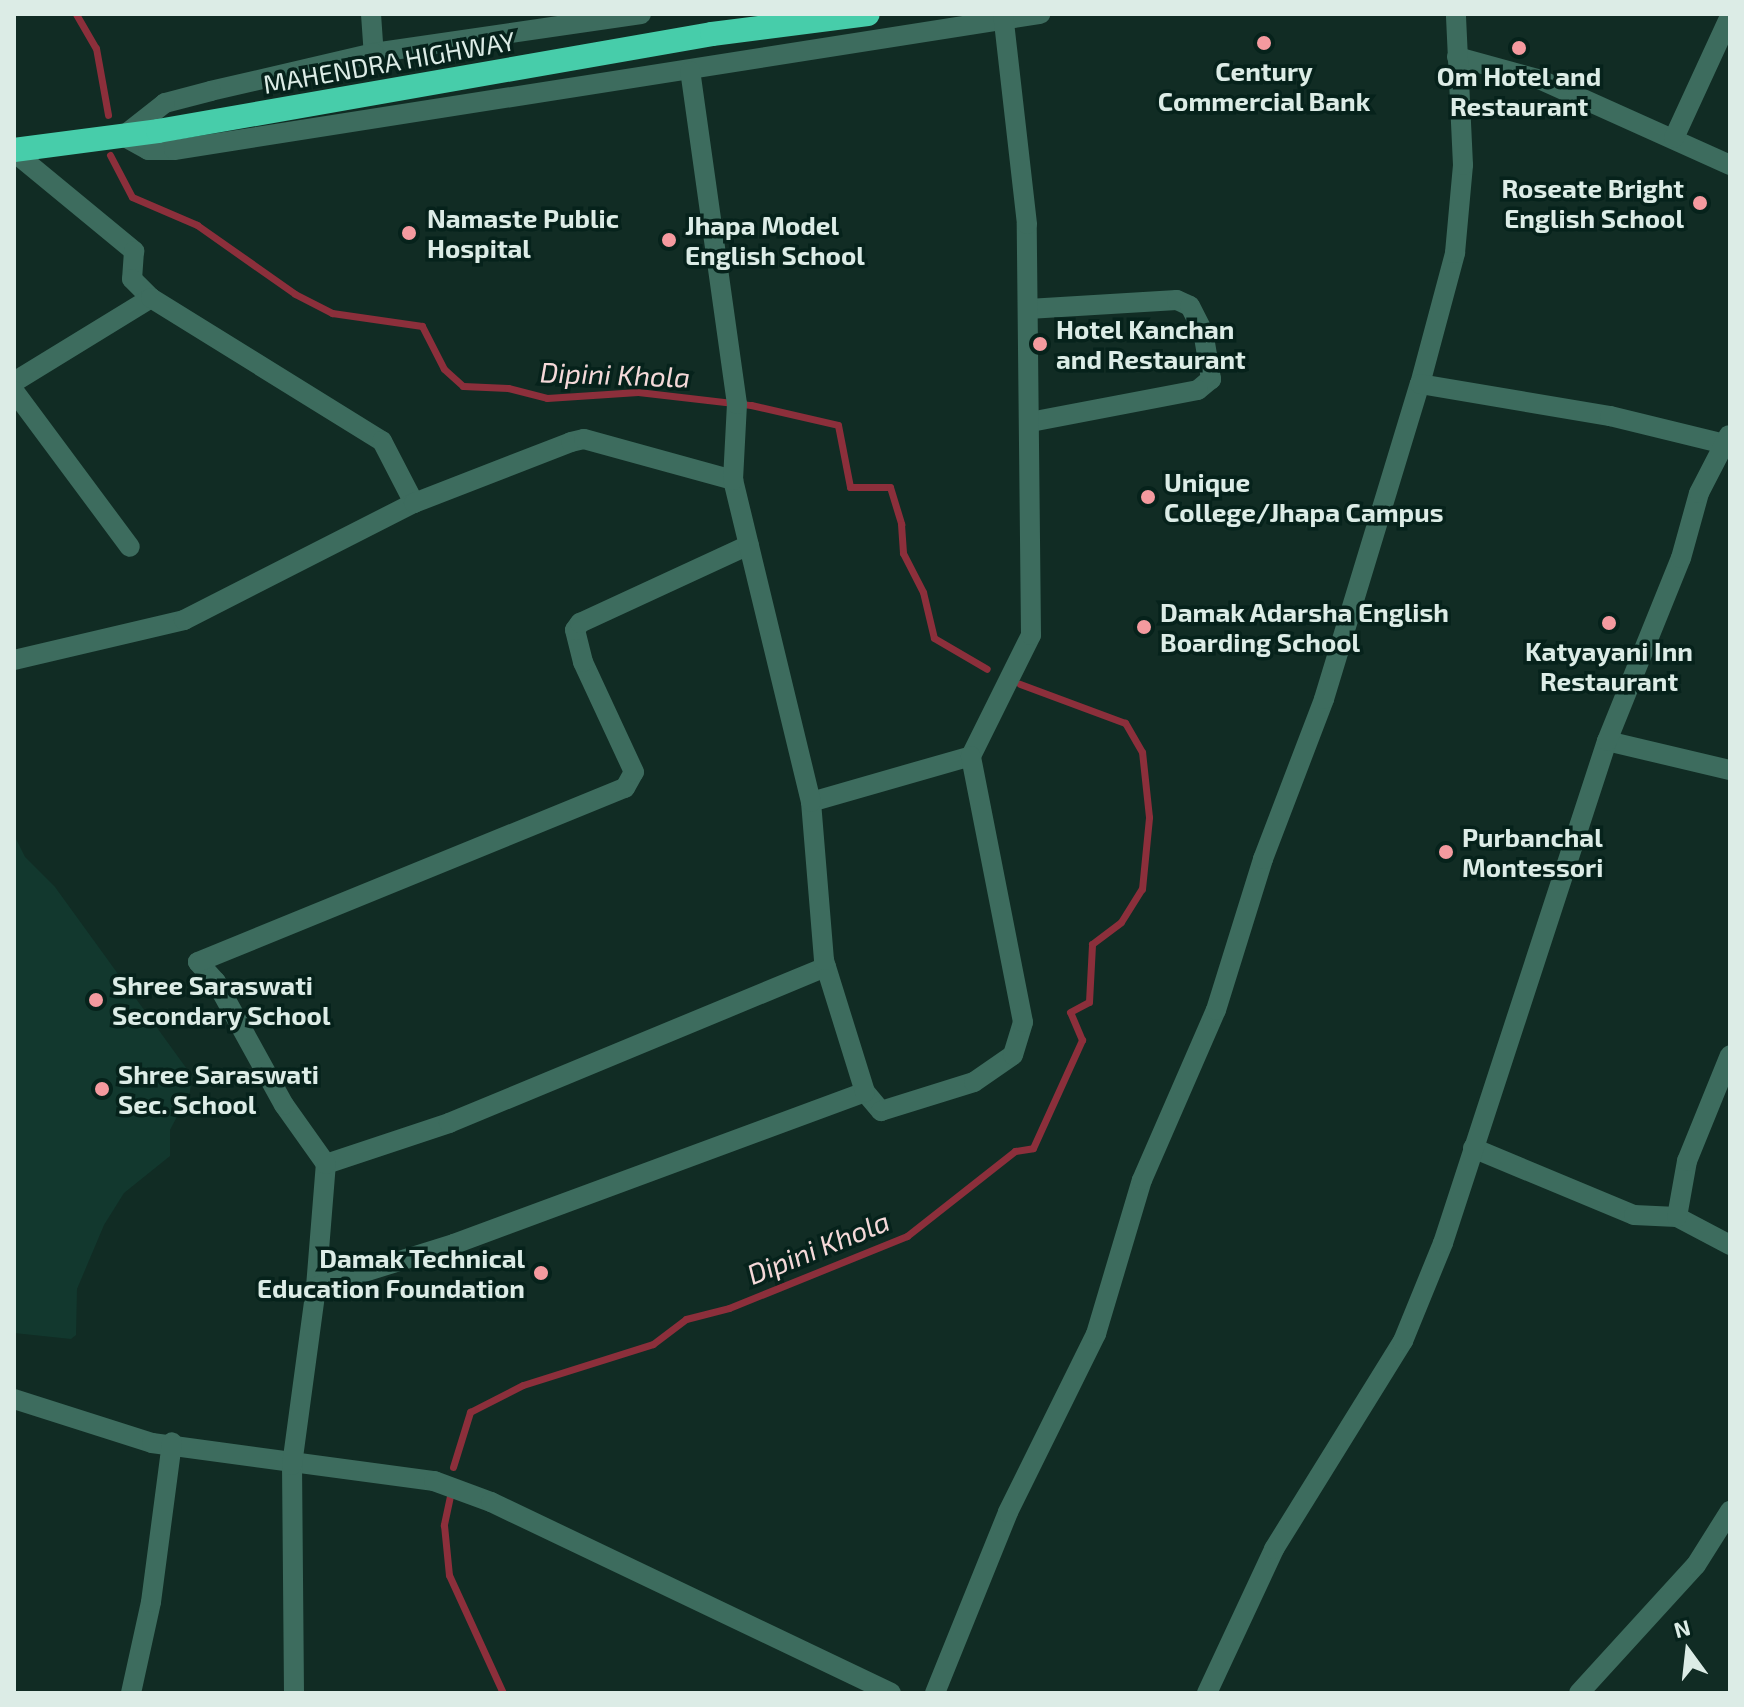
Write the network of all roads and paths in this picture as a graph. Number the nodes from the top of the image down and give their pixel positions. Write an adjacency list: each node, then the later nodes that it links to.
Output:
1 (371, 14): 9 (street)
2 (641, 14): 7 (street)
3 (868, 14): 10 (highway, MAHENDRA HIGHWAY)
4 (1040, 14): 8 (street)
5 (1456, 14): 11 (street)
6 (1730, 16): 14 (street)
7 (593, 17): 9 (street); 10 (street)
8 (1004, 17): 12 (street); 18 (street)
9 (374, 53): 13 (street)
10 (592, 56): 13 (highway, MAHENDRA HIGHWAY)
11 (1457, 57): 14 (street); 20 (street)
12 (690, 71): 13 (street); 24 (street)
13 (123, 136): 15 (highway, MAHENDRA HIGHWAY)
14 (1674, 138): 16 (street)
15 (14, 151): 17 (street)
16 (1730, 165)
17 (151, 298): 19 (street); 25 (street)
18 (1028, 309): 22 (street); 22 (street)
19 (14, 382)
20 (1420, 384): 23 (street); 48 (street)
21 (14, 391): 27 (street)
22 (1031, 422): 30 (street)
23 (1727, 438): 29 (street)
24 (733, 480): 25 (street); 26 (street)
25 (414, 503): 28 (street)
26 (749, 545): 32 (street); 37 (street)
27 (130, 547)
28 (14, 660)
29 (1607, 741): 31 (street); 36 (street)
30 (971, 756): 32 (street); 35 (street)
31 (1730, 770)
32 (811, 802): 33 (street)
33 (826, 967): 35 (street); 37 (street)
34 (1730, 1055): 38 (street)
35 (865, 1092): 40 (street)
36 (1473, 1148): 38 (street); 49 (street)
37 (326, 1164): 40 (street)
38 (1677, 1217): 39 (street)
39 (1730, 1245)
40 (316, 1287): 43 (street)
41 (14, 1399): 42 (street)
42 (172, 1442): 43 (street); 45 (street)
43 (292, 1465): 46 (street); 47 (street)
44 (1730, 1511): 50 (street)
45 (131, 1693)
46 (294, 1693)
47 (891, 1693)
48 (935, 1693)
49 (1207, 1693)
50 (1579, 1693)

